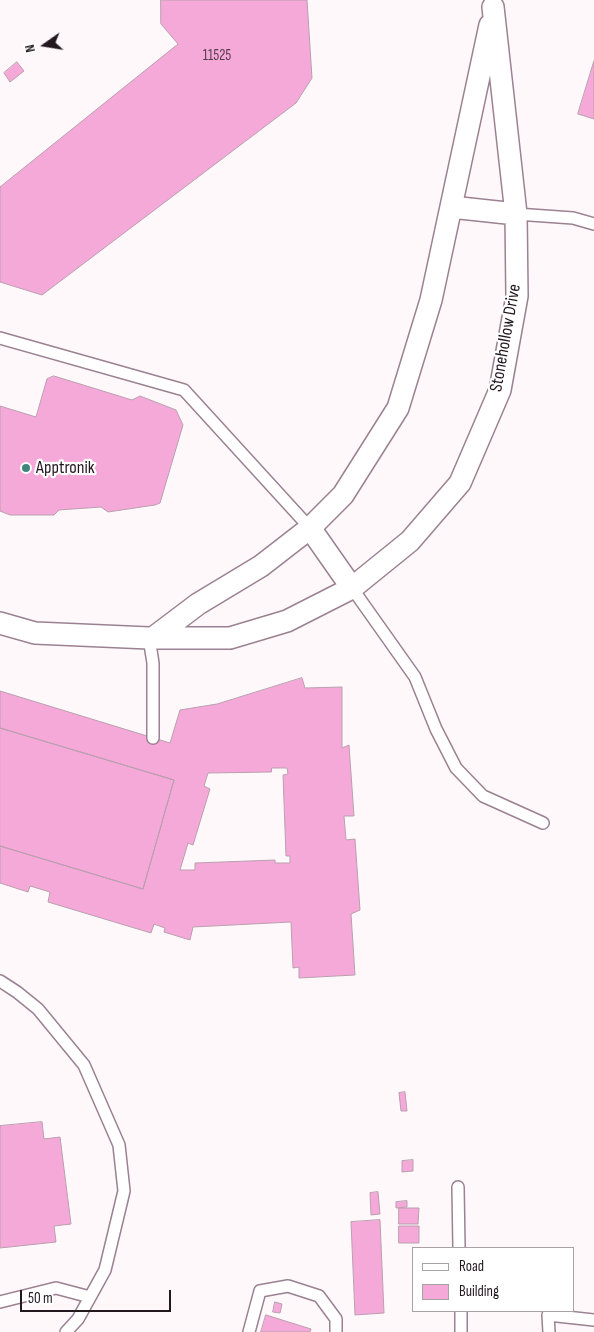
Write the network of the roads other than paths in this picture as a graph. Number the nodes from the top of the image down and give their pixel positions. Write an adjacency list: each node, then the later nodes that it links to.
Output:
1 (494, 3): 2 (street, Stonehollow Drive); 3 (street, Stonehollow Drive)
2 (451, 207): 3 (street); 6 (street, Stonehollow Drive)
3 (516, 214): 4 (lane); 7 (street, Stonehollow Drive)
4 (594, 224)
5 (0, 338): 6 (lane)
6 (310, 528): 7 (street); 9 (street, Stonehollow Drive)
7 (352, 588): 9 (street, Stonehollow Drive); 11 (lane)
8 (0, 623): 9 (street, Stonehollow Drive)
9 (151, 638): 10 (lane)
10 (153, 738)
11 (543, 823)
12 (0, 981): 15 (lane)
13 (458, 1187): 14 (lane)
14 (460, 1247)
15 (90, 1297): 16 (lane); 19 (lane)
16 (0, 1302)
17 (461, 1312): 22 (lane)
18 (594, 1320): 23 (lane)
19 (66, 1332)
20 (249, 1332): 21 (lane)
21 (336, 1332)
22 (461, 1332)
23 (549, 1332)

